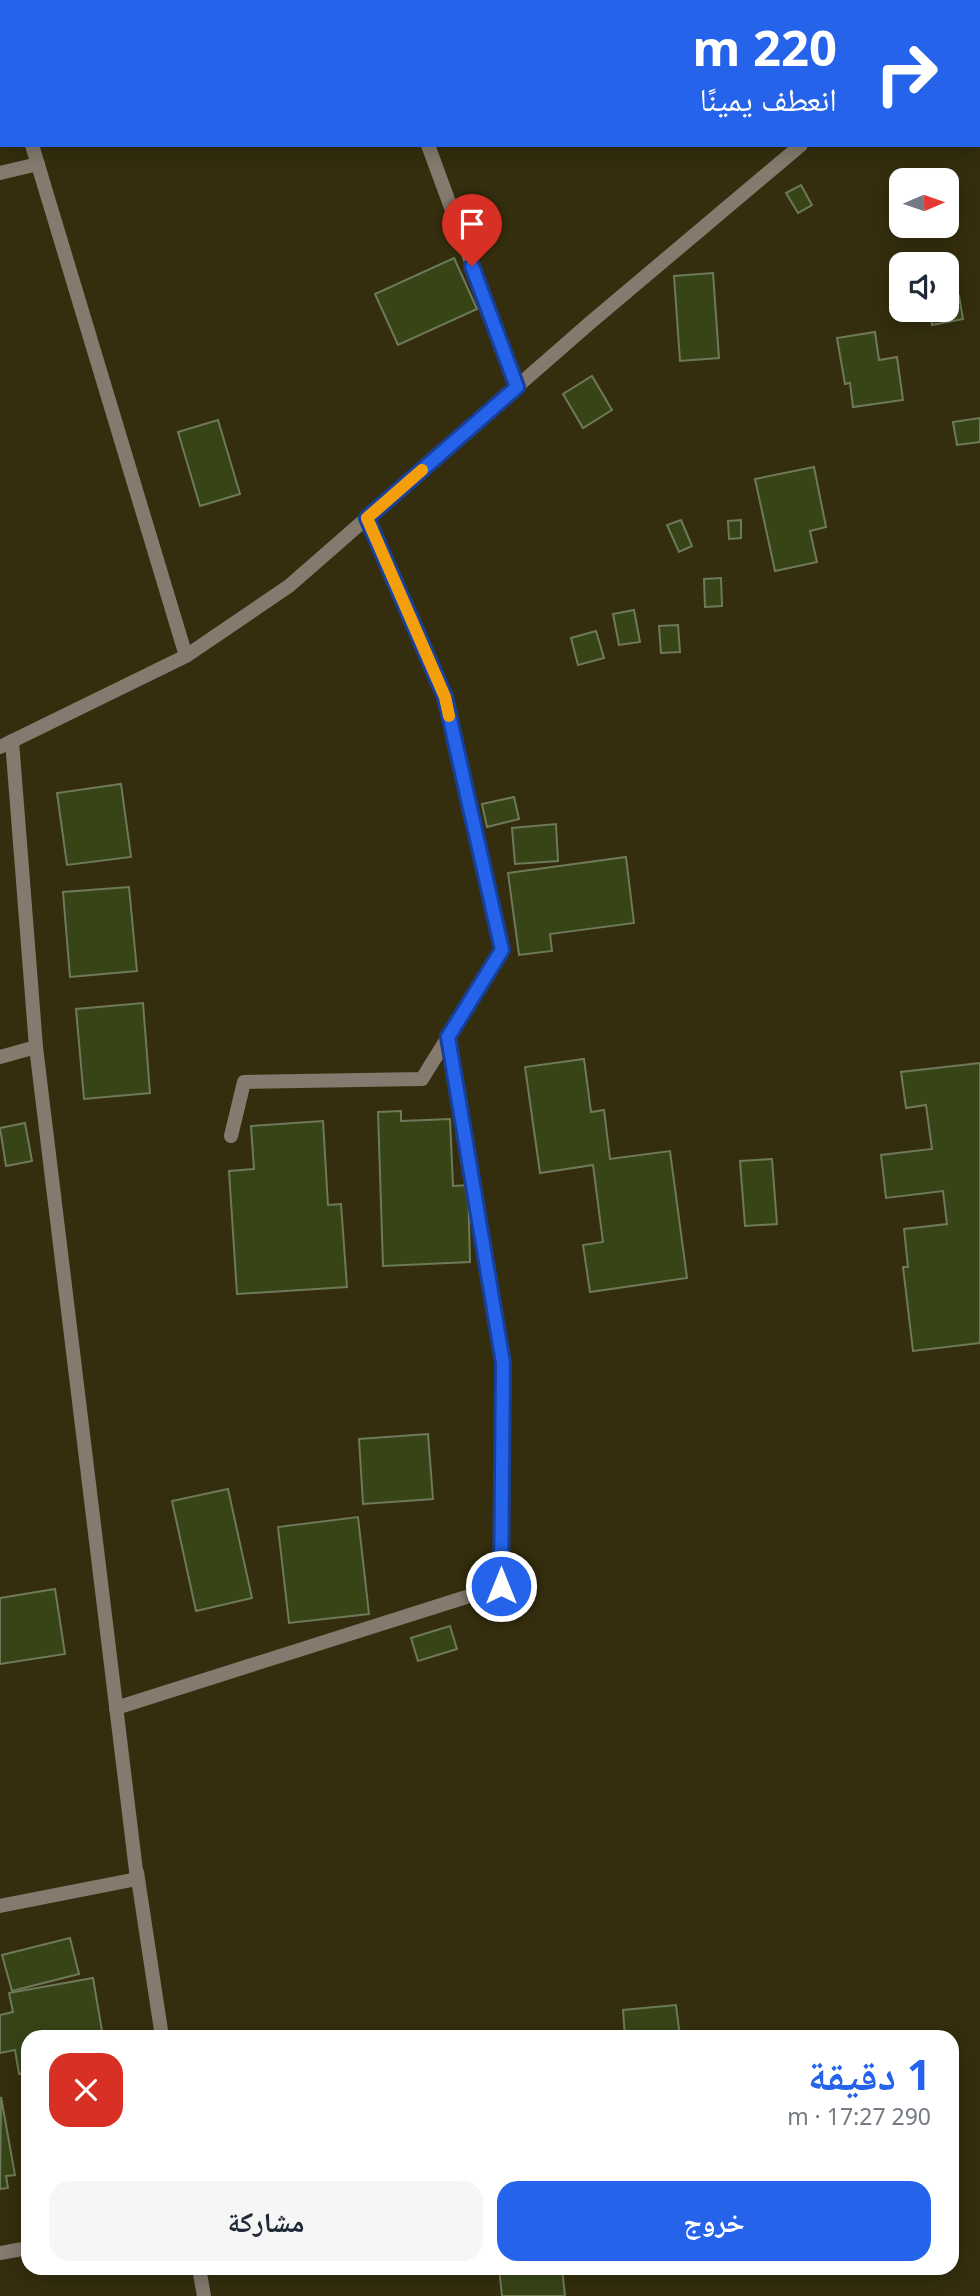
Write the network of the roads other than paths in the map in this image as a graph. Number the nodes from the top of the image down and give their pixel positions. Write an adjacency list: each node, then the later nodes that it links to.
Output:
1 (33, 147): 4 (street)
2 (429, 147): 6 (street)
3 (783, 152): 6 (street)
4 (38, 164): 5 (street); 8 (street)
5 (0, 173)
6 (517, 387): 7 (street)
7 (367, 518): 8 (street); 10 (street)
8 (186, 656): 9 (street)
9 (6, 744): 11 (street)
10 (448, 1037): 13 (street); 14 (street)
11 (36, 1047): 12 (street); 14 (street)
12 (0, 1057)
13 (230, 1136)
14 (117, 1708): 15 (street)
15 (133, 1848): 16 (street); 17 (street)
16 (0, 1906)
17 (161, 2030)
18 (21, 2249): 19 (street)
19 (0, 2253)
20 (200, 2275): 21 (street)
21 (204, 2296)

